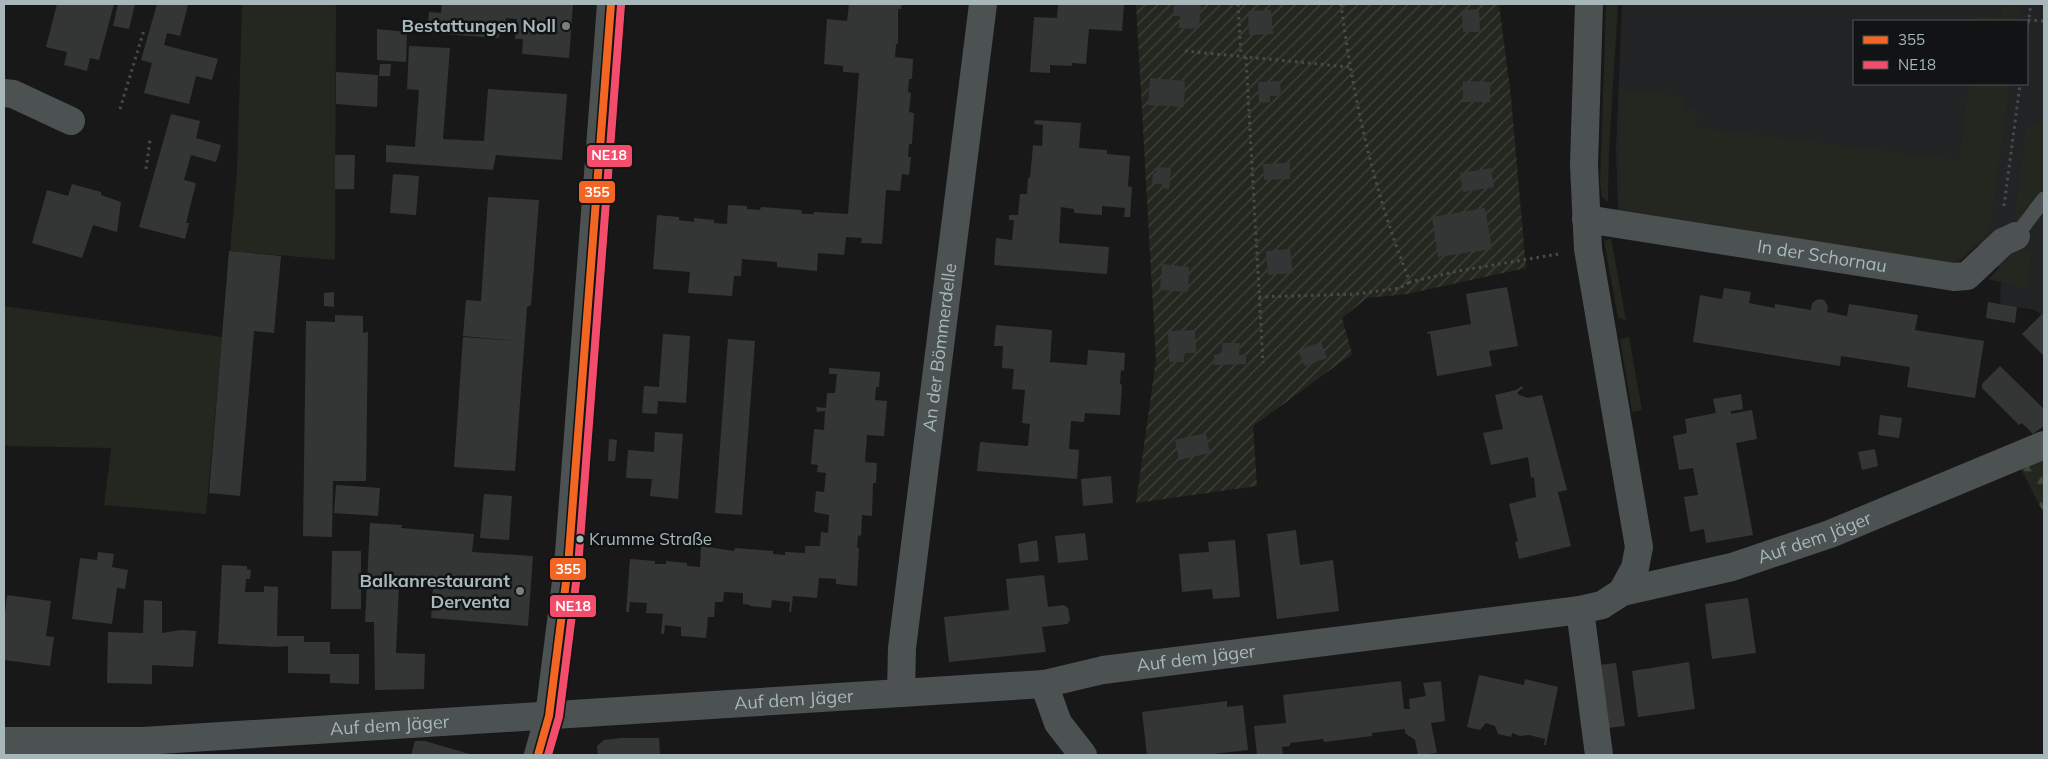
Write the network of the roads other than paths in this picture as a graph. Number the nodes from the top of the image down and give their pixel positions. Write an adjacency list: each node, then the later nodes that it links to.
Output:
1 (610, 4): 14 (street)
2 (983, 4): 13 (street, An der Bömmerdelle)
3 (1589, 4): 7 (street)
4 (4, 93): 5 (street)
5 (71, 121)
6 (2044, 199): 8 (lane)
7 (1586, 220): 8 (street, In der Schornau); 10 (street)
8 (2009, 239)
9 (2044, 445): 10 (street, Auf dem Jäger)
10 (1622, 592): 11 (street, Auf dem Jäger)
11 (1580, 610): 12 (street, Auf dem Jäger); 18 (street)
12 (1044, 684): 13 (street, Auf dem Jäger); 17 (street)
13 (901, 693): 14 (street, Auf dem Jäger)
14 (549, 716): 15 (street, Auf dem Jäger); 16 (street)
15 (4, 740)
16 (538, 755)
17 (1083, 755)
18 (1599, 755)

